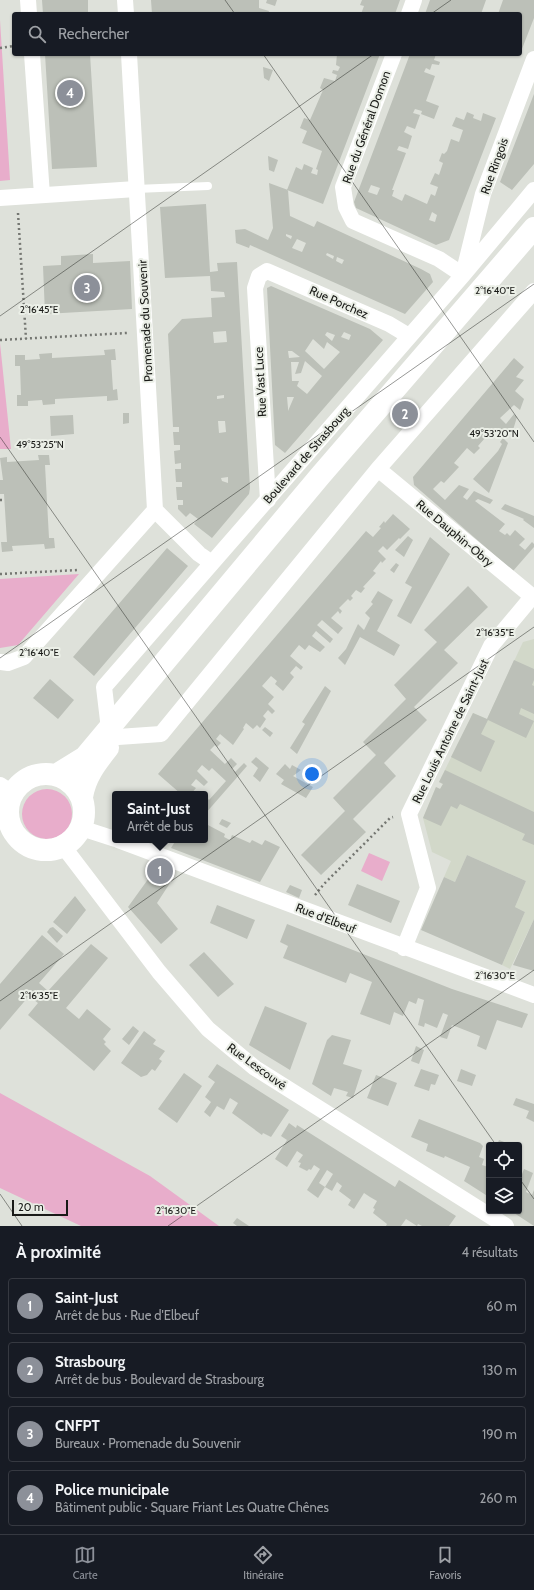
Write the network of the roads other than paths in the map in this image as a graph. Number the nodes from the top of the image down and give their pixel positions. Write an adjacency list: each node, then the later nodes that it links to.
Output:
1 (28, 0): 4 (street)
2 (125, 0): 5 (street)
3 (414, 0): 6 (street)
4 (29, 12)
5 (126, 12)
6 (410, 12)
7 (32, 56): 14 (street)
8 (129, 56): 12 (street, Promenade du Souvenir)
9 (393, 56): 19 (street, Rue du Général Domon)
10 (534, 59): 19 (street, Rue Ringois)
11 (208, 186): 12 (lane)
12 (136, 189): 14 (street); 24 (street, Promenade du Souvenir)
13 (534, 190): 19 (street, Boulevard de Strasbourg)
14 (42, 195): 15 (street)
15 (0, 198)
16 (534, 228): 28 (main road, Boulevard de Strasbourg)
17 (534, 251): 28 (main road, Boulevard de Strasbourg)
18 (267, 271): 21 (street, Rue Porchez); 23 (street, Rue Vast Luce)
19 (463, 275): 21 (street, Boulevard de Strasbourg)
20 (534, 291): 22 (street)
21 (408, 336): 23 (street, Boulevard de Strasbourg)
22 (378, 469): 26 (street, Rue Dauphin-Obry); 28 (street)
23 (268, 500): 25 (street, Boulevard de Strasbourg)
24 (156, 510): 25 (street); 27 (street)
25 (212, 563): 28 (street, Boulevard de Strasbourg)
26 (533, 598): 38 (street, Rue Louis Antoine de Saint-Just)
27 (0, 662)
28 (113, 733): 29 (main road, Boulevard de Strasbourg); 30 (main road, Boulevard de Strasbourg)
29 (56, 775): 30 (main road); 31 (main road)
30 (82, 797): 32 (main road)
31 (5, 799): 35 (main road)
32 (81, 828): 33 (street); 37 (main road)
33 (112, 838)
34 (0, 842): 35 (main road)
35 (24, 843): 37 (main road)
36 (126, 843): 38 (street, Rue d'Elbeuf)
37 (63, 846): 40 (street, Rue Lescouvé)
38 (404, 948): 39 (street, Rue d'Elbeuf)
39 (534, 995)
40 (506, 1226)

